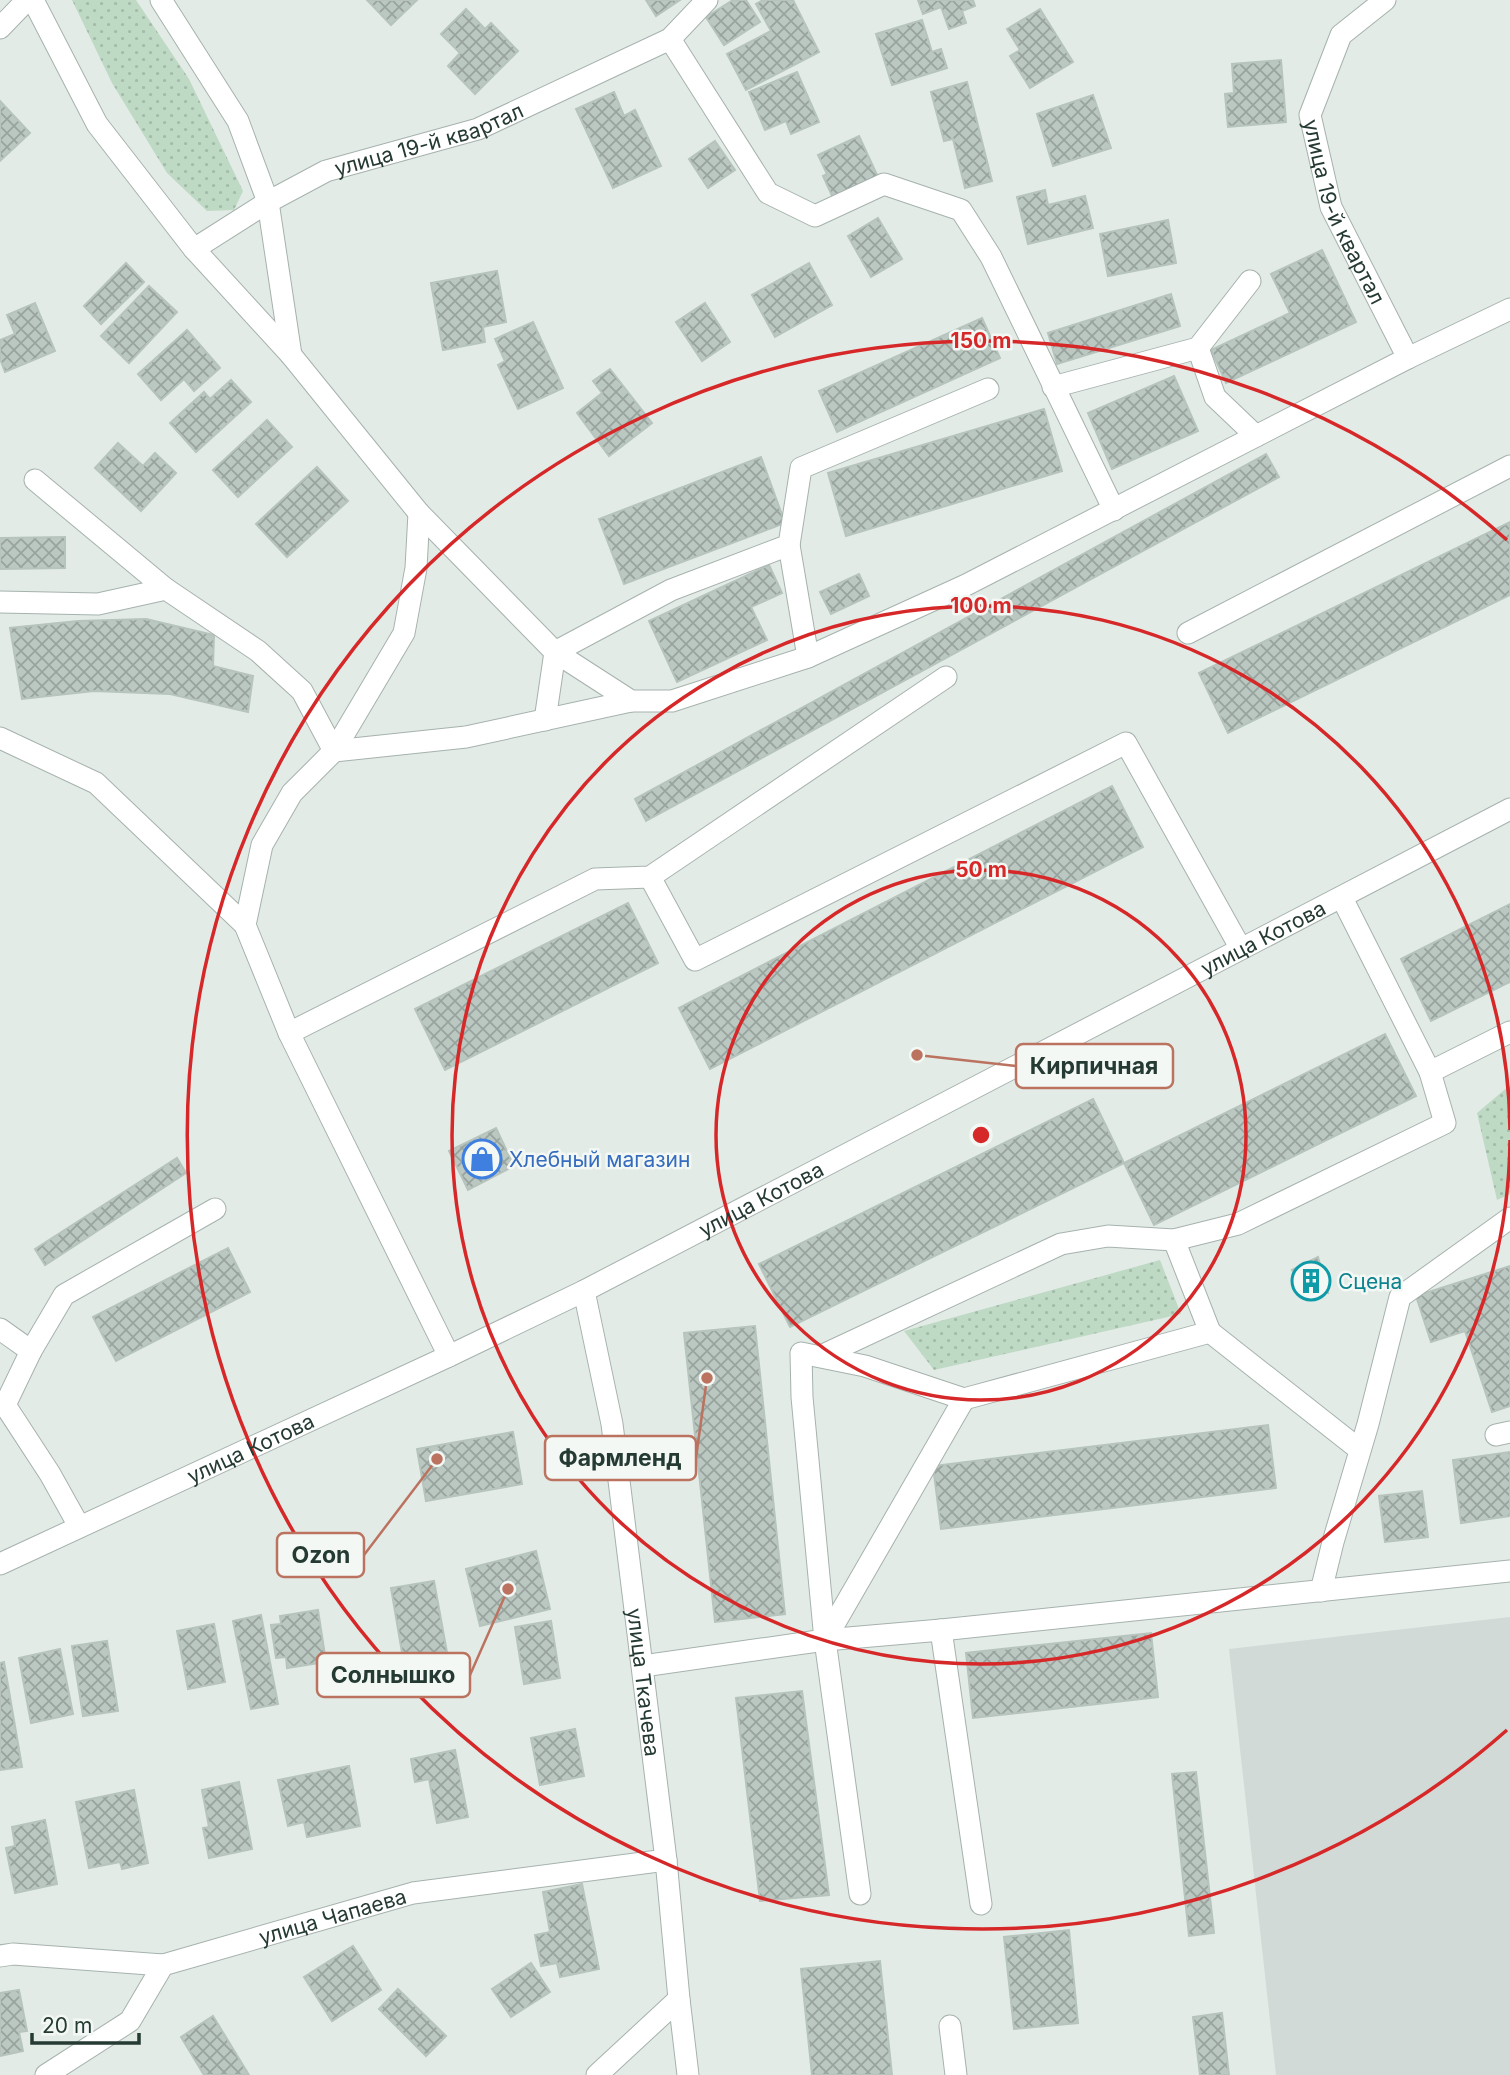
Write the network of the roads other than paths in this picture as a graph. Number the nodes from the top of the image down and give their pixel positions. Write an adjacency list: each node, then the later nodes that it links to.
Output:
1 (27, 0): 6 (street)
2 (33, 0): 9 (street)
3 (161, 0): 8 (street)
4 (707, 0): 7 (street, улица 19-й квартал)
5 (1385, 0): 14 (street, улица 19-й квартал)
6 (0, 28)
7 (670, 40): 8 (street, улица 19-й квартал); 15 (street)
8 (268, 202): 9 (street, улица 19-й квартал); 13 (street)
9 (194, 249): 13 (street)
10 (1250, 281): 12 (street)
11 (1510, 309): 14 (street)
12 (1198, 348): 15 (street); 17 (street)
13 (291, 355): 21 (street)
14 (1408, 358): 17 (street)
15 (1053, 387): 20 (street)
16 (988, 389): 22 (street)
17 (1256, 436): 20 (street)
18 (1510, 466): 25 (street)
19 (35, 480): 23 (street)
20 (1114, 510): 27 (street)
21 (419, 513): 26 (street); 32 (street)
22 (789, 545): 26 (street); 27 (street)
23 (166, 590): 24 (street); 32 (street)
24 (0, 602)
25 (1188, 633)
26 (555, 652): 29 (street); 30 (street)
27 (808, 657): 29 (street)
28 (946, 677): 34 (street)
29 (631, 701): 30 (street)
30 (545, 720): 32 (street)
31 (0, 738): 36 (street)
32 (334, 751): 36 (street)
33 (1510, 809): 35 (street, улица Котова)
34 (650, 877): 37 (street); 39 (street)
35 (1342, 898): 37 (street, улица Котова); 40 (street)
36 (245, 925): 39 (street)
37 (1241, 949): 44 (street, улица Котова)
38 (1510, 1032): 40 (street)
39 (289, 1033): 48 (street)
40 (1430, 1072): 43 (street)
41 (215, 1209): 47 (street)
42 (1510, 1218): 52 (street)
43 (1174, 1240): 46 (street); 49 (street)
44 (584, 1292): 48 (street, улица Котова); 59 (street, улица Ткачева)
45 (0, 1329): 47 (street)
46 (1210, 1332): 50 (street); 52 (street)
47 (31, 1350): 51 (street)
48 (449, 1356): 53 (street, улица Котова)
49 (821, 1356): 50 (street); 58 (street)
50 (964, 1399): 58 (street)
51 (3, 1406): 53 (street)
52 (1360, 1450): 56 (street)
53 (79, 1526): 54 (street, улица Котова)
54 (0, 1564)
55 (1510, 1571): 56 (street)
56 (1321, 1591): 57 (street)
57 (941, 1630): 58 (street); 62 (street)
58 (825, 1640): 59 (street); 61 (street)
59 (643, 1666): 60 (street, улица Ткачева)
60 (666, 1860): 64 (street, улица Чапаева); 65 (street, улица Ткачева)
61 (860, 1894)
62 (981, 1904)
63 (0, 1956): 64 (street, улица Чапаева)
64 (163, 1965): 67 (street)
65 (679, 1999): 68 (street); 69 (street, улица Ткачева)
66 (950, 2026): 70 (street)
67 (46, 2075)
68 (597, 2075)
69 (688, 2075)
70 (956, 2075)

